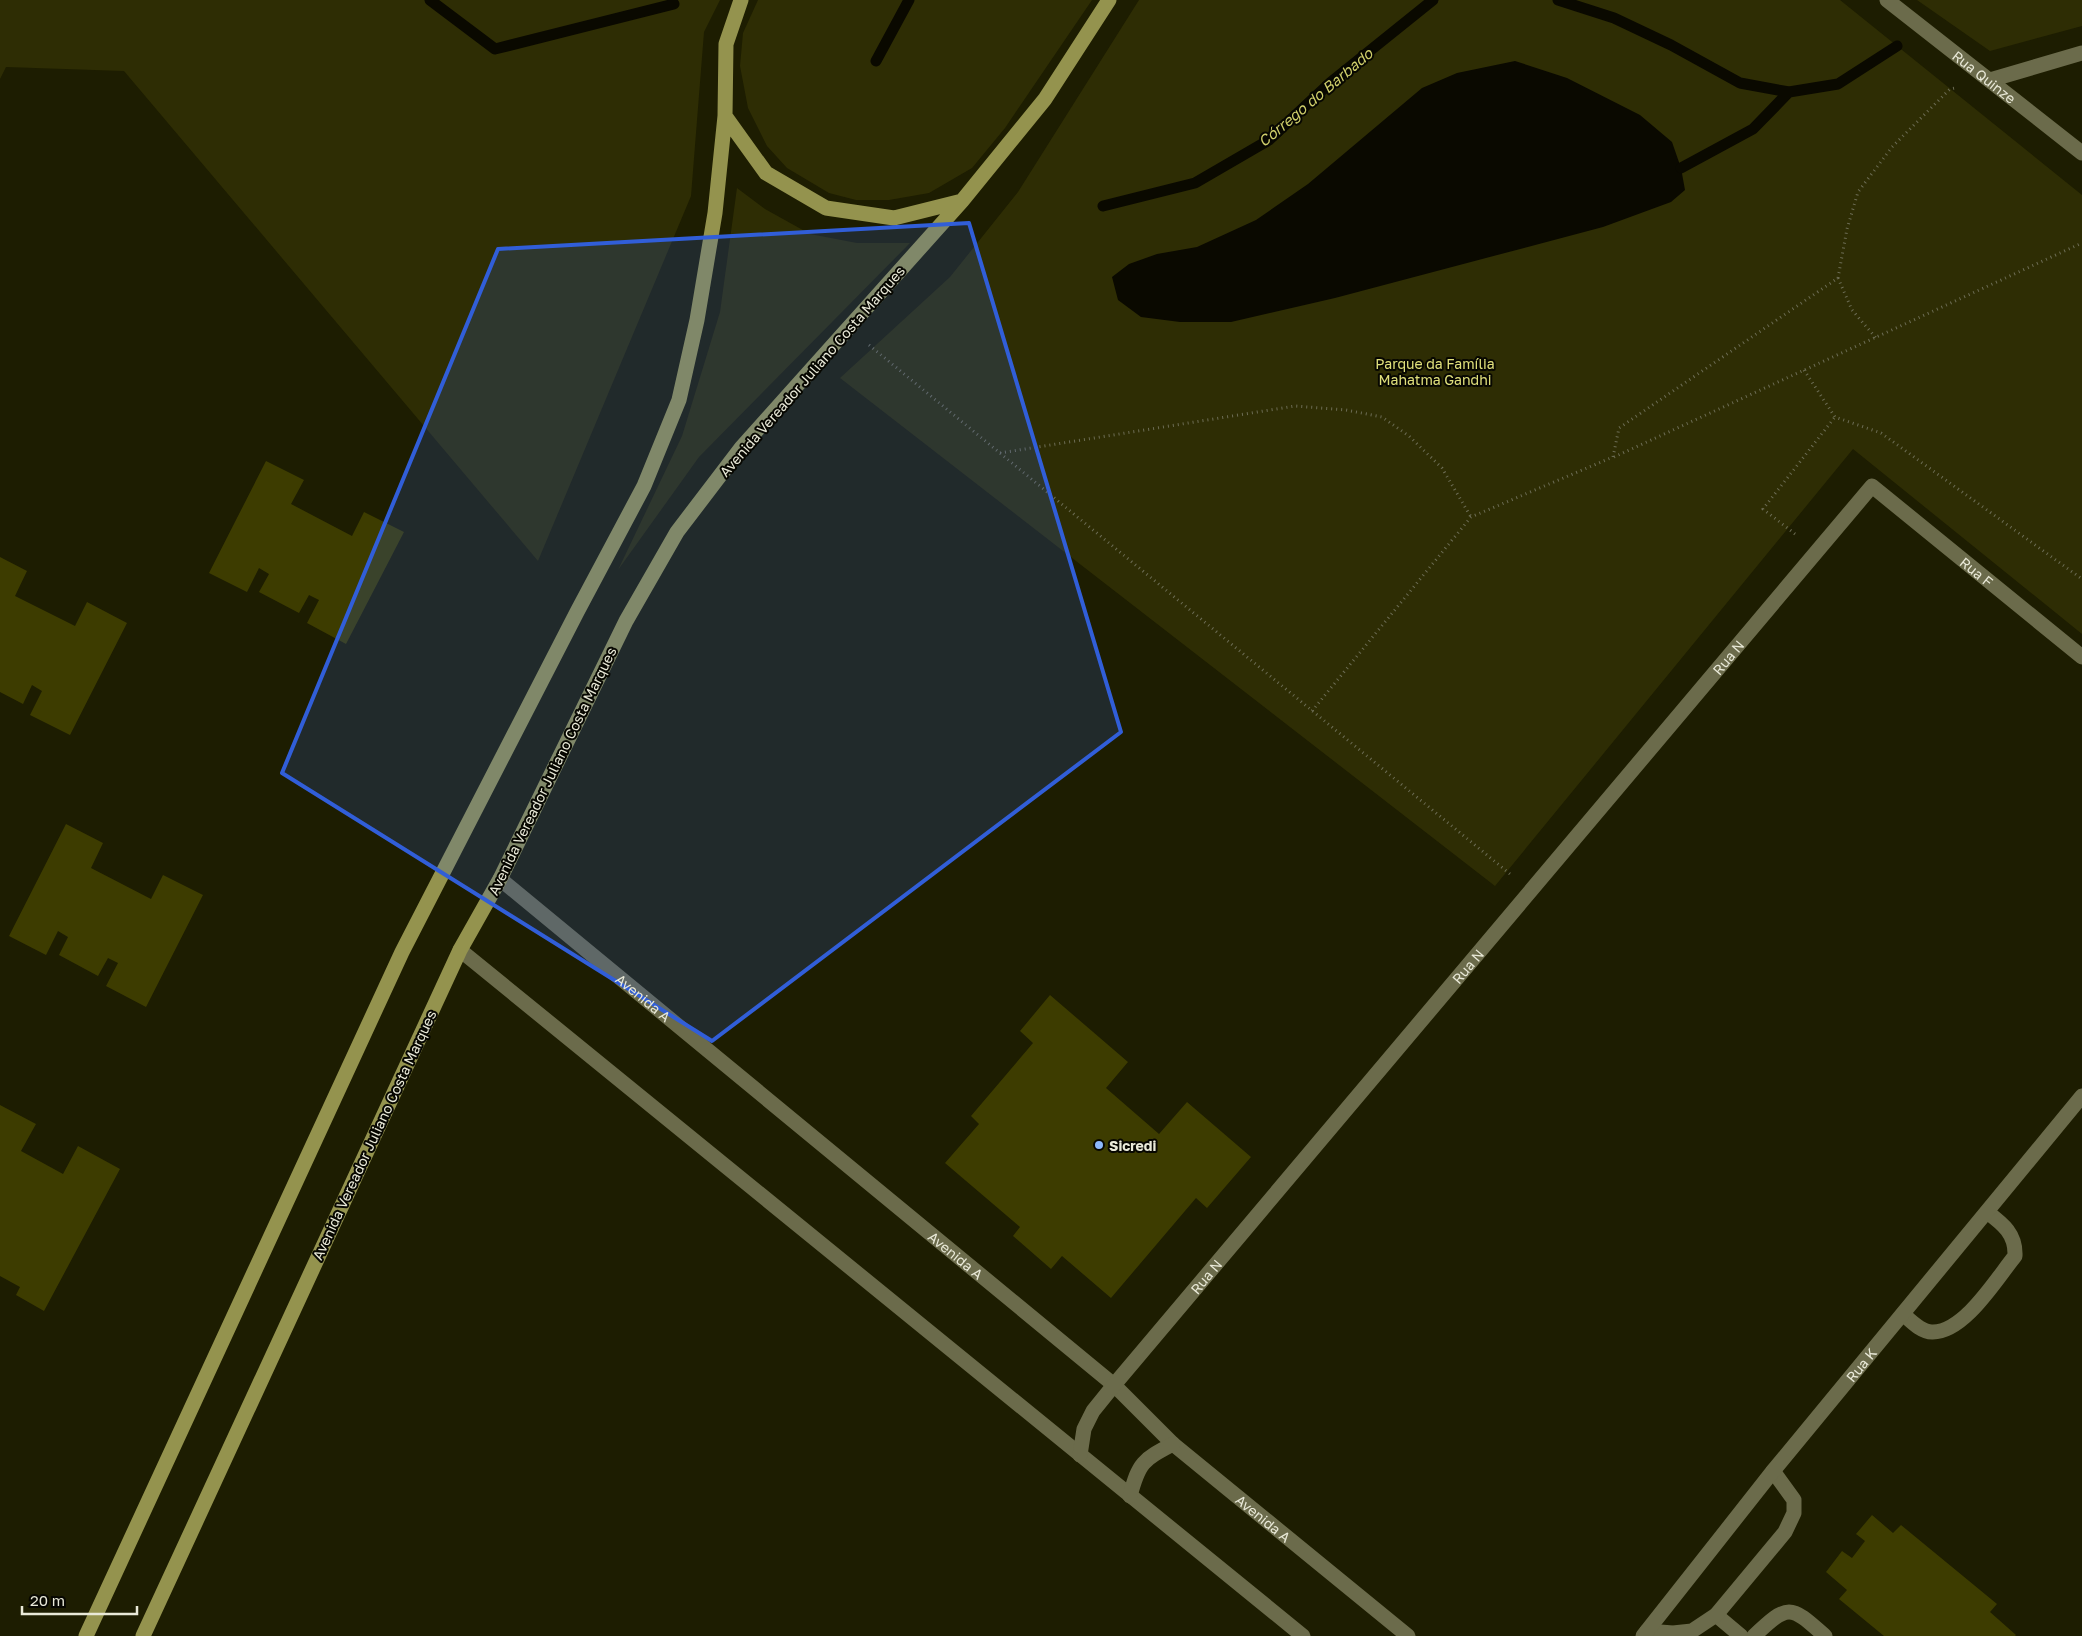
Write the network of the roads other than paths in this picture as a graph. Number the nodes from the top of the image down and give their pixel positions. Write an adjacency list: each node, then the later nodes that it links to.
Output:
1 (741, 0): 6 (main road)
2 (1109, 0): 8 (main road, Avenida Vereador Juliano Costa Marques)
3 (1887, 0): 5 (street, Rua Quinze)
4 (2082, 54): 5 (street)
5 (1990, 80): 7 (street, Rua Quinze)
6 (725, 116): 8 (main road); 23 (main road)
7 (2082, 153)
8 (962, 201): 11 (main road, Avenida Vereador Juliano Costa Marques)
9 (1872, 486): 10 (street, Rua F); 16 (street, Rua N)
10 (2082, 657)
11 (500, 879): 12 (main road, Avenida Vereador Juliano Costa Marques); 16 (street, Avenida A)
12 (460, 950): 18 (street); 24 (main road, Avenida Vereador Juliano Costa Marques)
13 (2082, 1096): 14 (street, Rua K)
14 (1987, 1212): 15 (street, Rua K); 15 (street)
15 (1903, 1314): 19 (street, Rua K)
16 (1114, 1385): 17 (street, Avenida A); 18 (street, Rua N)
17 (1173, 1444): 20 (street); 26 (street, Avenida A)
18 (1080, 1455): 20 (street)
19 (1774, 1471): 21 (street); 22 (street, Rua K)
20 (1130, 1496): 25 (street)
21 (1716, 1615): 22 (street); 27 (street)
22 (1645, 1634)
23 (86, 1636)
24 (143, 1636)
25 (1303, 1636)
26 (1408, 1636)
27 (1741, 1636)
28 (1754, 1636): 29 (street)
29 (1825, 1636)

